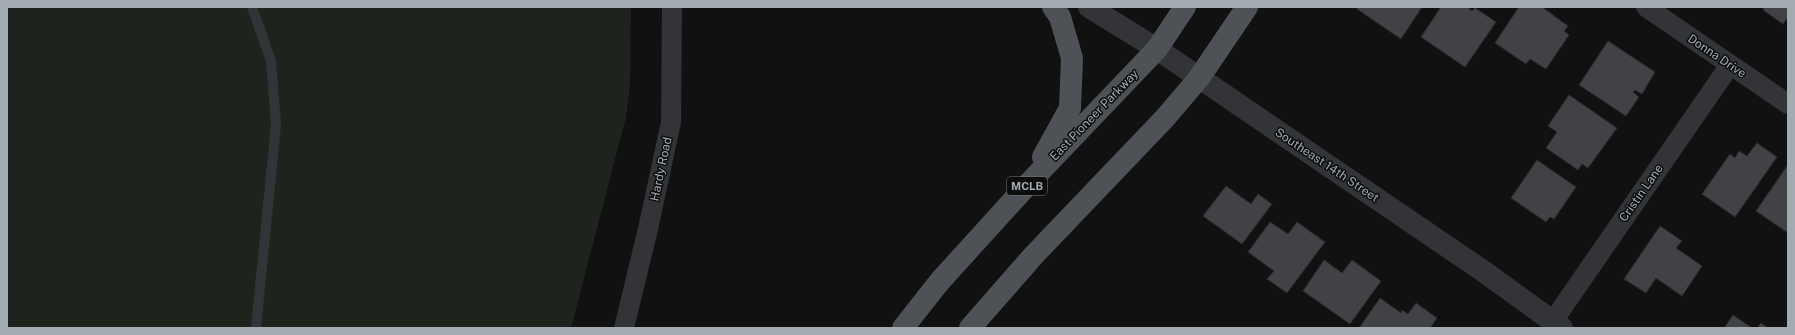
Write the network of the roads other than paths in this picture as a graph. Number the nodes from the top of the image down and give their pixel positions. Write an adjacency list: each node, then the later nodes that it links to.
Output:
1 (252, 7): 14 (lane)
2 (672, 7): 15 (street, Hardy Road)
3 (1053, 7): 12 (main road)
4 (1089, 7): 8 (street, Southeast 14th Street)
5 (1185, 7): 8 (main road, East Pioneer Parkway)
6 (1247, 7): 10 (main road)
7 (1646, 7): 9 (street, Donna Drive)
8 (1157, 49): 10 (street, Southeast 14th Street); 12 (main road, East Pioneer Parkway / MCLB)
9 (1730, 65): 11 (street, Donna Drive); 13 (street, Cristin Lane)
10 (1199, 78): 13 (street, Southeast 14th Street); 17 (main road)
11 (1788, 104)
12 (1030, 182): 16 (main road, East Pioneer Parkway / MCLB)
13 (1557, 325)
14 (256, 328)
15 (624, 328)
16 (903, 328)
17 (970, 328)

